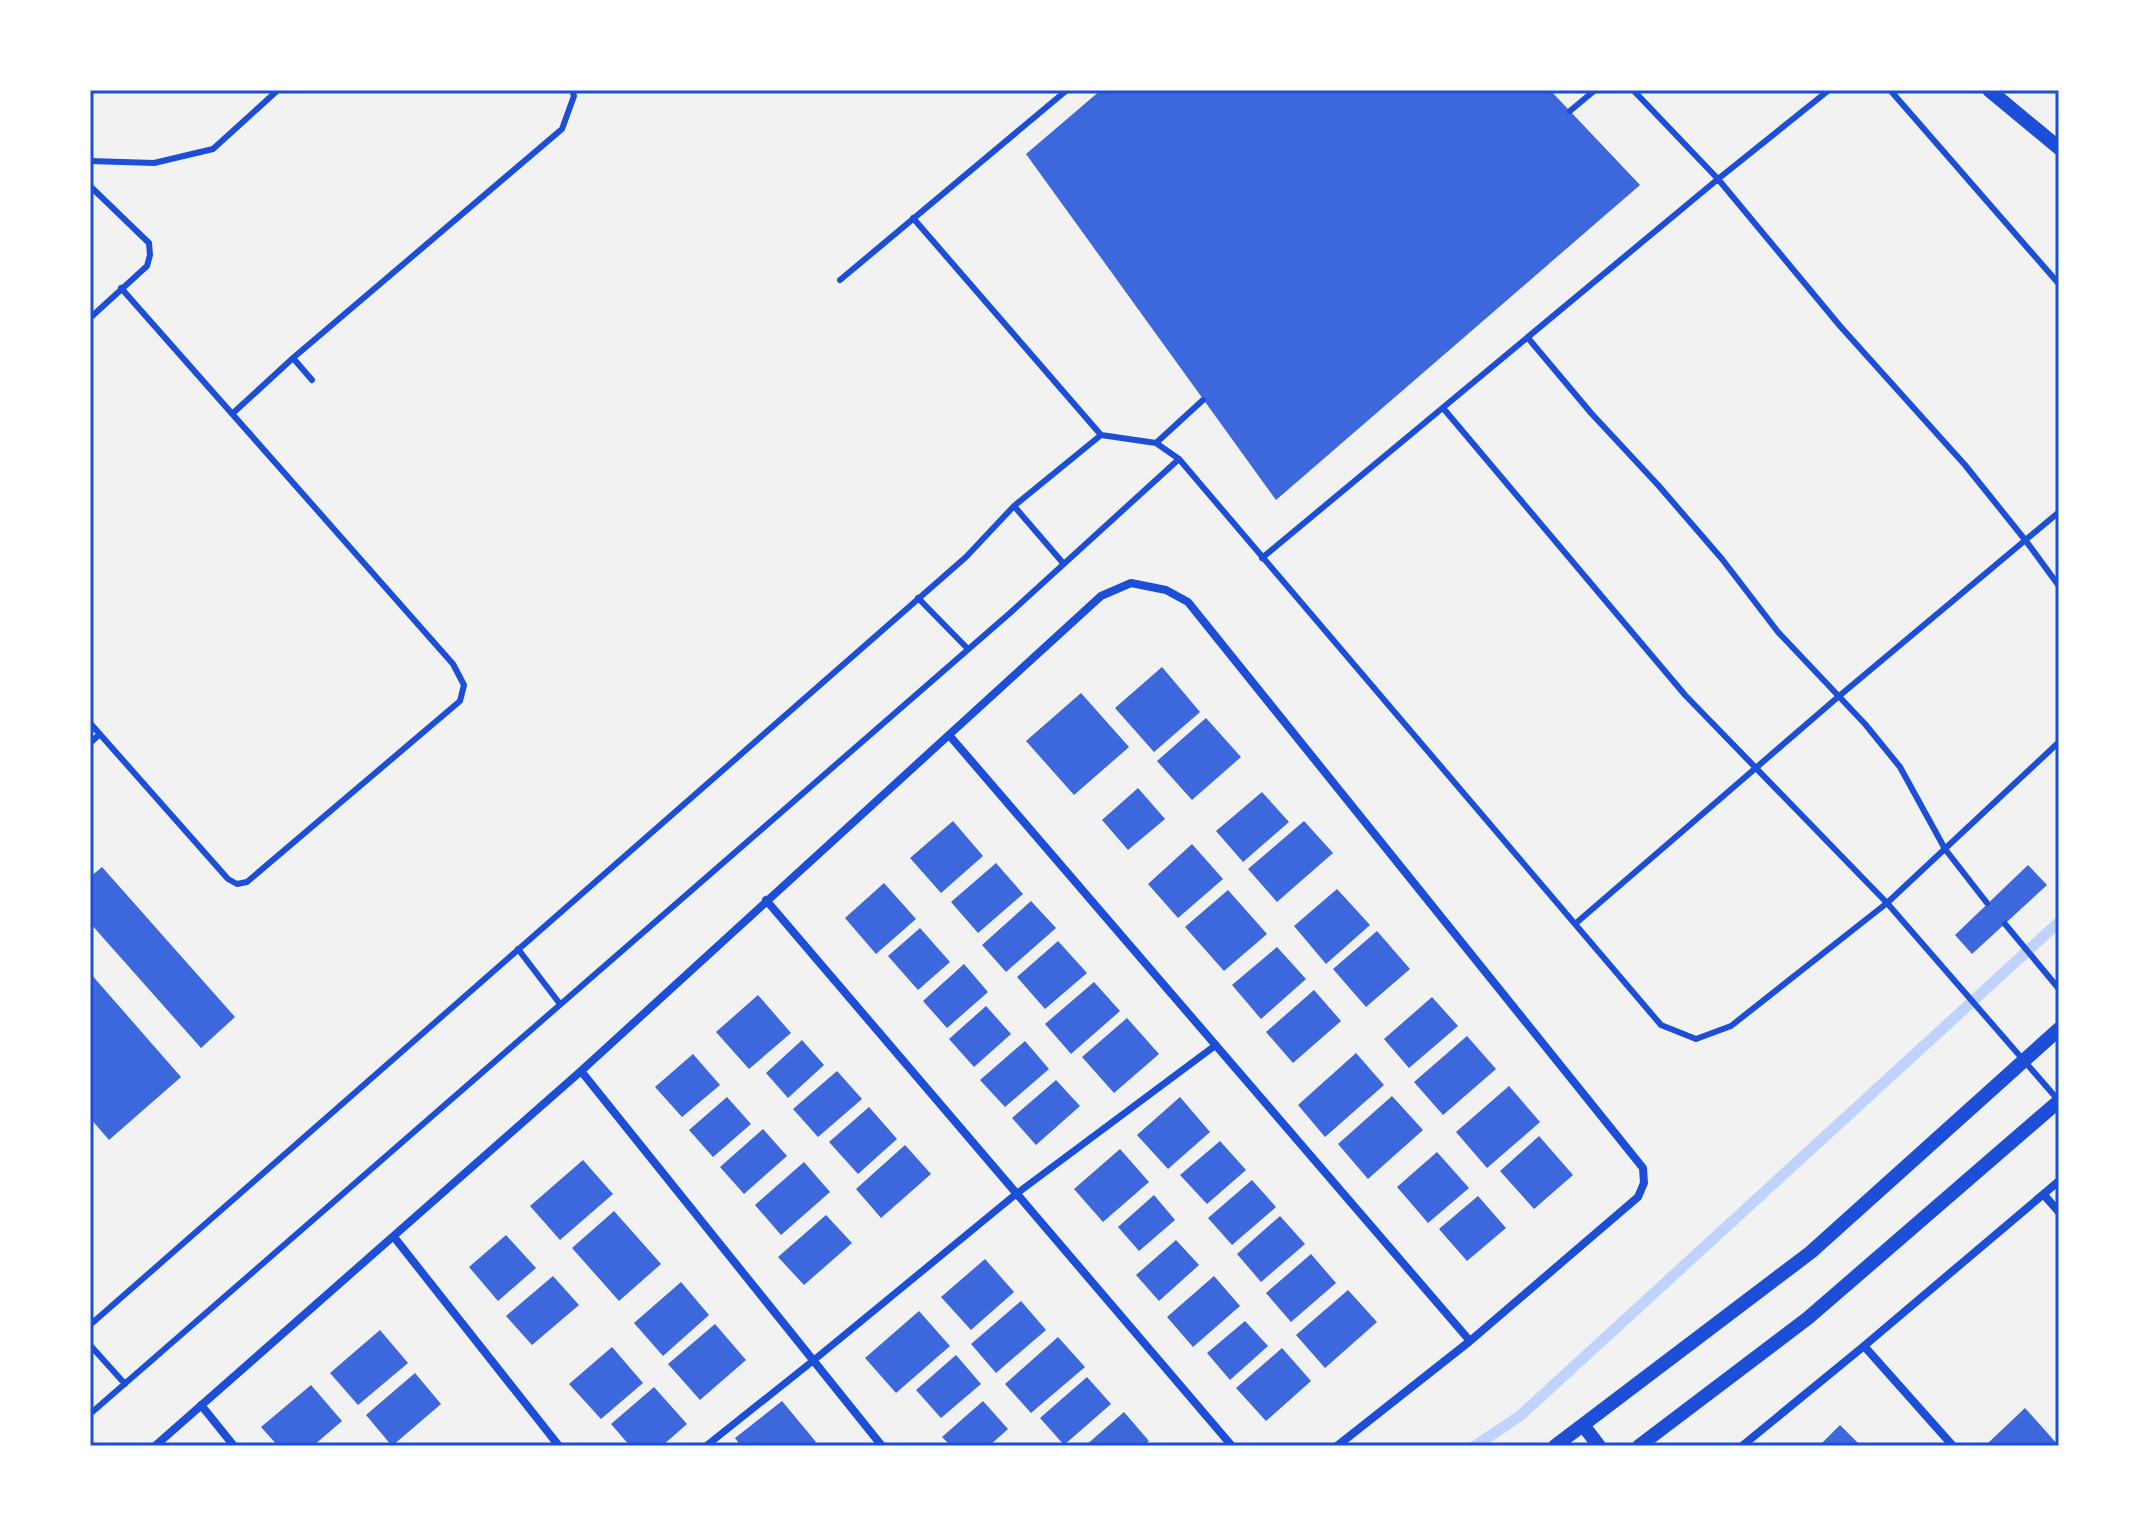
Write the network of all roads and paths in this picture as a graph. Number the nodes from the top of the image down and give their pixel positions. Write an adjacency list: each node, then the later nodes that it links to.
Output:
1 (278, 90): 11 (lane)
2 (572, 90): 20 (lane)
3 (1067, 90): 14 (lane)
4 (1595, 90): 9 (lane)
5 (1633, 90): 12 (lane)
6 (1829, 90): 12 (lane)
7 (1890, 90): 16 (lane)
8 (1989, 90): 10 (street)
9 (1570, 111)
10 (2059, 148)
11 (90, 161)
12 (1718, 179): 19 (lane); 30 (lane)
13 (90, 186): 17 (lane)
14 (913, 218): 15 (lane); 25 (lane)
15 (840, 280)
16 (2059, 284)
17 (121, 288): 18 (lane); 24 (lane)
18 (90, 318)
19 (1528, 338): 23 (lane); 36 (lane)
20 (293, 358): 21 (lane); 24 (lane)
21 (312, 380)
22 (1203, 400): 26 (lane)
23 (1443, 408): 31 (lane); 42 (lane)
24 (232, 414): 38 (lane)
25 (1101, 435): 26 (lane); 28 (lane)
26 (1156, 443): 27 (lane)
27 (1179, 459): 31 (lane); 32 (lane)
28 (1014, 506): 32 (lane); 34 (lane)
29 (2059, 512): 30 (lane)
30 (2026, 541): 33 (lane); 36 (lane)
31 (1262, 558): 47 (lane)
32 (1063, 563): 35 (lane)
33 (2059, 586)
34 (918, 598): 35 (lane); 49 (lane)
35 (967, 648): 51 (lane)
36 (1838, 697): 42 (lane); 43 (lane)
37 (90, 723): 38 (lane)
38 (100, 734): 41 (lane)
39 (949, 735): 44 (street); 53 (street); 63 (street)
40 (2059, 742): 43 (lane)
41 (90, 743)
42 (1755, 768): 45 (lane); 47 (lane)
43 (1945, 849): 45 (lane); 46 (lane)
44 (766, 900): 55 (street); 58 (street)
45 (1887, 903): 47 (lane); 54 (lane)
46 (1987, 903)
47 (1575, 924)
48 (2005, 924): 50 (lane)
49 (518, 949): 51 (lane); 62 (lane)
50 (2058, 988)
51 (560, 1004): 67 (lane)
52 (2059, 1029): 54 (street)
53 (1216, 1045): 58 (street); 63 (street)
54 (2023, 1062): 56 (lane); 70 (street)
55 (581, 1071): 61 (street); 66 (street)
56 (2059, 1101): 80 (street)
57 (2059, 1181): 59 (street)
58 (1016, 1194): 66 (street); 76 (street)
59 (2044, 1195): 60 (street); 65 (street)
60 (2059, 1212)
61 (394, 1237): 68 (street); 73 (street)
62 (90, 1325)
63 (1470, 1341): 77 (street)
64 (90, 1345): 67 (lane)
65 (1864, 1346): 81 (street); 82 (street)
66 (814, 1360): 74 (street); 75 (street)
67 (125, 1384): 69 (lane)
68 (201, 1405): 71 (street); 72 (street)
69 (90, 1414)
70 (1583, 1425): 78 (street); 79 (street)
71 (155, 1446)
72 (234, 1446)
73 (559, 1446)
74 (706, 1446)
75 (882, 1446)
76 (1232, 1446)
77 (1337, 1446)
78 (1555, 1446)
79 (1599, 1446)
80 (1639, 1446)
81 (1742, 1446)
82 (1953, 1446)

